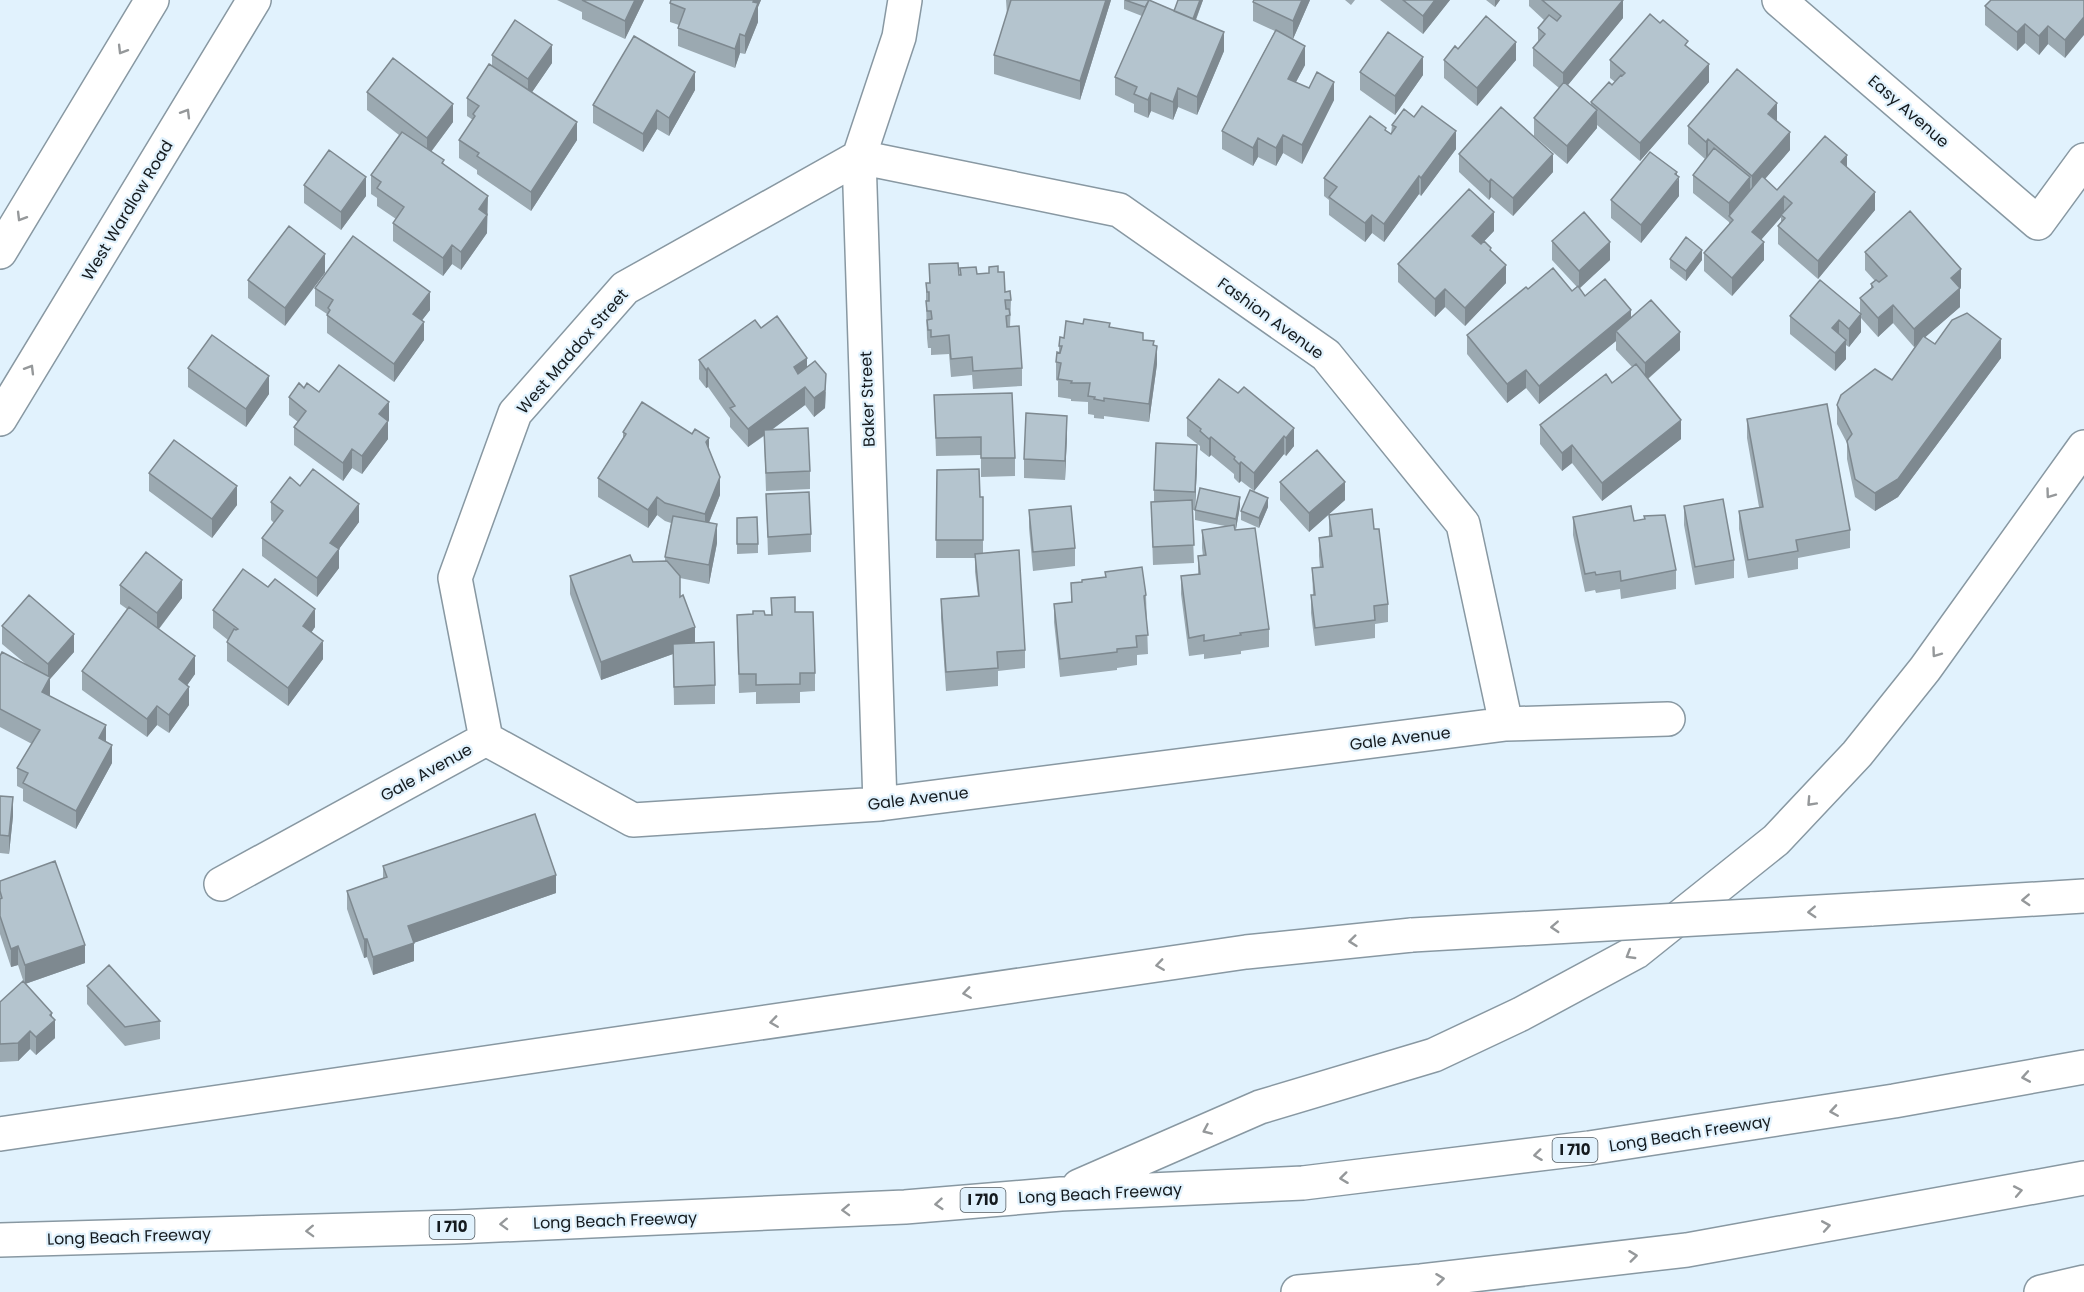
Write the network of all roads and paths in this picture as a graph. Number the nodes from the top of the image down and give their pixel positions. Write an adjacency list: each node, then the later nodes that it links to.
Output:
1 (152, 0): 7 (main road, one-way to 7)
2 (254, 0): 8 (main road, West Wardlow Road, one-way to 2)
3 (905, 0): 5 (main road, Baker Street)
4 (1779, 0): 6 (main road, Easy Avenue)
5 (859, 157): 11 (main road, Fashion Avenue); 12 (main road, West Maddox Street); 13 (main road, Baker Street)
6 (2084, 160)
7 (0, 252)
8 (0, 420)
9 (2084, 447): 19 (main road, one-way to 19)
10 (1668, 719): 11 (main road, Gale Avenue)
11 (1506, 724): 13 (main road, Gale Avenue)
12 (486, 739): 13 (main road, Gale Avenue); 14 (main road, Gale Avenue)
13 (880, 804)
14 (221, 885)
15 (2084, 896): 17 (main road, one-way to 17, bridge)
16 (2084, 1066): 19 (main road, Long Beach Freeway / I 710, one-way to 19)
17 (0, 1134)
18 (2084, 1178): 22 (main road, one-way to 18)
19 (1060, 1194): 20 (main road, Long Beach Freeway / I 710, one-way to 20)
20 (0, 1240)
21 (2084, 1282): 23 (main road)
22 (1298, 1292)
23 (2041, 1292)

